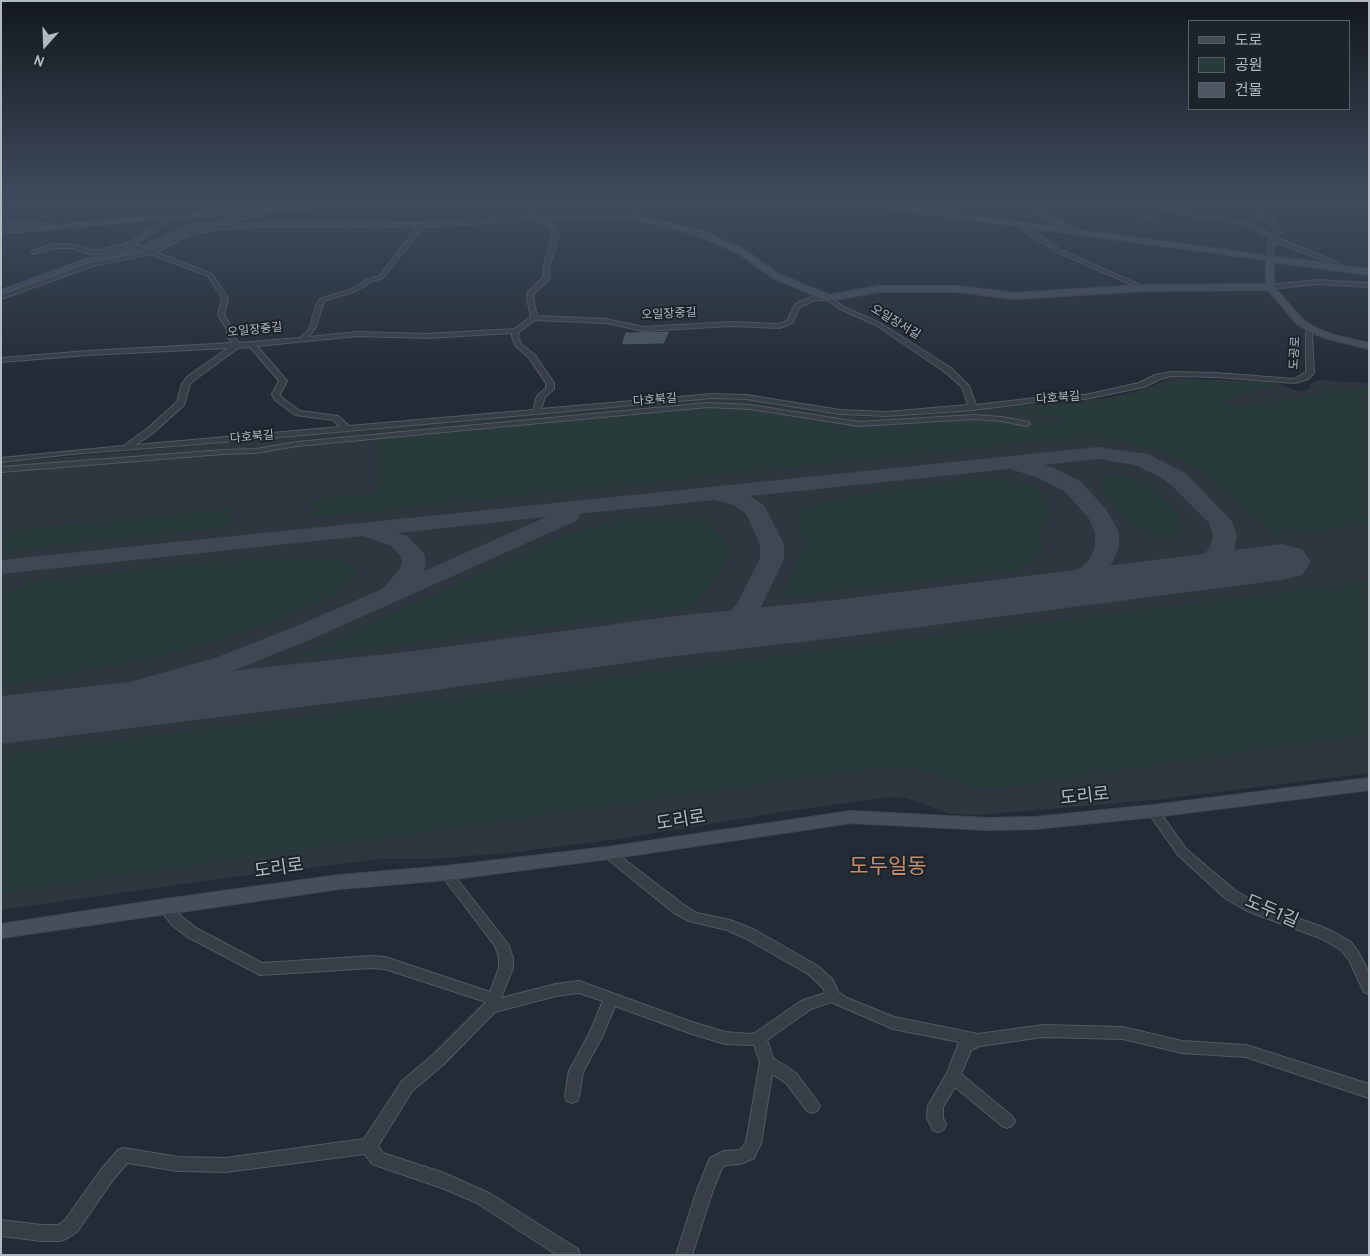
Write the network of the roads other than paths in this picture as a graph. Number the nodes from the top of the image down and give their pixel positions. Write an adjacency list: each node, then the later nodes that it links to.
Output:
1 (108, 261): 18 (street)
2 (174, 261): 25 (street)
3 (394, 261): 23 (street)
4 (548, 261): 20 (street)
5 (754, 261): 19 (street, 오일장서길)
6 (1081, 261): 17 (street)
7 (1258, 261): 13 (street)
8 (1270, 261): 13 (street)
9 (1289, 261): 11 (street)
10 (1330, 261): 12 (street)
11 (1314, 264): 12 (street); 13 (street)
12 (1340, 268): 14 (street)
13 (1270, 272): 16 (street)
14 (1369, 272)
15 (1369, 285): 16 (street)
16 (1270, 287): 17 (street, 오일장중길); 22 (street)
17 (1144, 288): 19 (street, 오일장중길)
18 (1, 298)
19 (828, 298): 20 (street, 오일장중길); 29 (street, 오일장서길)
20 (534, 318): 21 (street)
21 (516, 331): 23 (street, 오일장중길); 30 (street)
22 (1311, 331): 26 (street, 도공로); 28 (street, 도공로)
23 (300, 339): 24 (street, 오일장중길)
24 (252, 344): 25 (street, 오일장중길); 32 (street)
25 (235, 346): 27 (street, 오일장중길); 33 (street)
26 (1369, 346)
27 (1, 360)
28 (1305, 378): 29 (street, 다호북길)
29 (973, 408): 30 (street, 다호북길)
30 (537, 411): 32 (street, 다호북길)
31 (1026, 424): 35 (street)
32 (347, 429): 33 (street, 다호북길)
33 (125, 448): 34 (street, 다호북길)
34 (1, 460)
35 (1, 470)
36 (1369, 784): 37 (street, 도리로)
37 (1153, 811): 38 (street, 도리로); 42 (street, 도두1길)
38 (608, 853): 39 (street, 도리로); 43 (street)
39 (446, 873): 40 (street, 도리로); 45 (street)
40 (164, 906): 41 (street, 도리로); 45 (street)
41 (1, 931)
42 (1369, 988)
43 (833, 996): 46 (street); 47 (street)
44 (611, 998): 45 (street); 46 (street); 51 (street)
45 (493, 1003): 55 (street)
46 (759, 1038): 48 (street)
47 (978, 1040): 49 (street); 50 (street)
48 (767, 1062): 52 (street); 58 (street)
49 (953, 1076): 53 (street); 54 (street)
50 (1369, 1091)
51 (572, 1096)
52 (812, 1106)
53 (1007, 1121)
54 (938, 1125)
55 (369, 1146): 56 (street); 57 (street)
56 (1, 1228)
57 (572, 1255)
58 (684, 1255)

